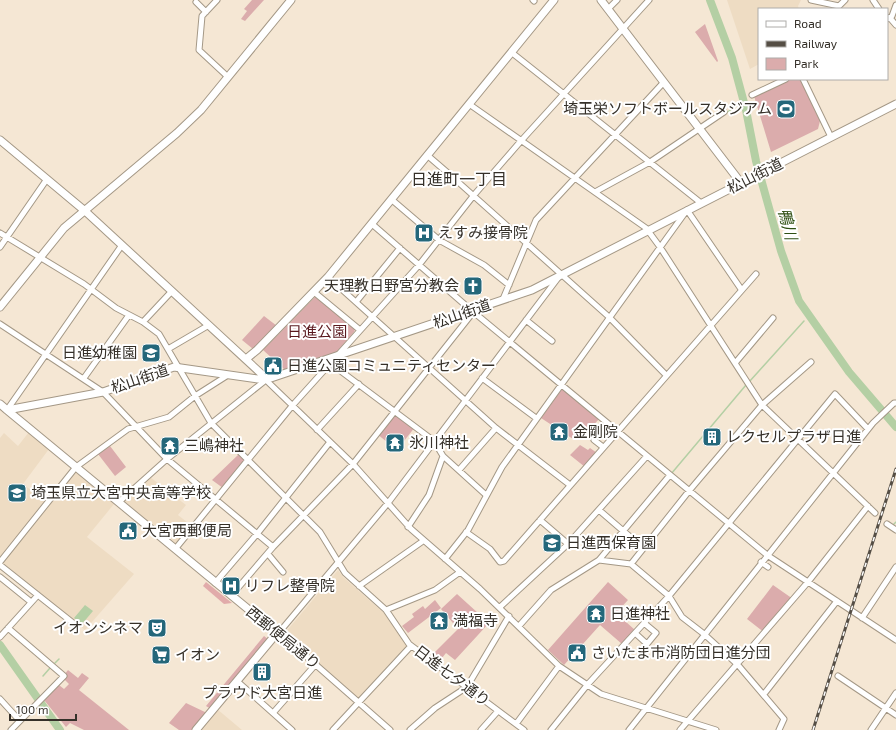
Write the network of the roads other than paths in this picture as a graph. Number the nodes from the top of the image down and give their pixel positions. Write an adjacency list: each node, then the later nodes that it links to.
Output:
1 (216, 0): 12 (street)
2 (291, 0): 17 (street)
3 (554, 0): 16 (street)
4 (601, 0): 11 (street)
5 (617, 0): 11 (street)
6 (649, 0): 15 (street)
7 (811, 0): 8 (street)
8 (845, 0)
9 (196, 2): 12 (street)
10 (896, 5): 13 (street)
11 (608, 10): 15 (street)
12 (206, 12): 17 (street)
13 (889, 18): 14 (street)
14 (896, 25)
15 (623, 28): 20 (street); 21 (street)
16 (511, 52): 21 (street); 23 (street)
17 (228, 77): 41 (street)
18 (784, 80): 22 (street)
19 (803, 80): 28 (street)
20 (664, 82): 26 (street); 27 (street)
21 (564, 94): 27 (street); 30 (street)
22 (752, 95)
23 (469, 104): 30 (street); 31 (street)
24 (896, 104): 28 (street, 松山街道)
25 (724, 112): 26 (street)
26 (700, 129): 32 (street); 35 (street)
27 (615, 134): 32 (street); 34 (street)
28 (831, 137): 35 (street, 松山街道)
29 (0, 140): 33 (street)
30 (520, 142): 34 (street); 37 (street)
31 (427, 155): 37 (street); 38 (street)
32 (650, 162): 36 (street); 39 (street)
33 (47, 179): 41 (street); 45 (street)
34 (575, 179): 36 (street); 47 (street)
35 (741, 183): 39 (street, 松山街道)
36 (595, 192): 43 (street)
37 (474, 195): 46 (street); 47 (street)
38 (391, 200): 42 (street); 46 (street)
39 (701, 203): 40 (street, 松山街道)
40 (687, 210): 43 (street, 松山街道); 50 (street); 59 (street)
41 (85, 211): 48 (street); 52 (street)
42 (372, 224): 51 (street); 56 (street)
43 (647, 230): 50 (street); 55 (street, 松山街道)
44 (0, 233): 45 (street, 日進七夕通り)
45 (7, 237): 49 (street); 52 (street, 日進七夕通り)
46 (439, 240): 53 (street); 57 (street)
47 (527, 242): 55 (street); 57 (street)
48 (122, 245): 58 (street); 60 (street)
49 (0, 247)
50 (660, 247): 68 (street); 74 (street)
51 (400, 248): 53 (street); 63 (street)
52 (40, 257): 58 (street, 日進七夕通り); 64 (street)
53 (419, 265): 65 (street); 67 (street)
54 (756, 274): 59 (street)
55 (560, 276): 62 (street, 松山街道); 68 (street); 70 (street)
56 (328, 277): 61 (street); 63 (street)
57 (509, 285): 62 (street)
58 (90, 289): 66 (street, 日進七夕通り); 80 (street)
59 (741, 290): 74 (street)
60 (172, 291): 71 (street); 73 (street)
61 (314, 292): 75 (street); 82 (street)
62 (503, 299): 65 (street, 松山街道)
63 (356, 302): 67 (street)
64 (0, 307)
65 (471, 310): 76 (street, 松山街道); 78 (street); 87 (street)
66 (129, 315): 71 (street, 日進七夕通り); 90 (street)
67 (372, 317): 75 (street); 76 (street)
68 (609, 317): 89 (street); 94 (street)
69 (773, 318): 83 (street)
70 (526, 320): 77 (street); 78 (street)
71 (143, 322): 79 (street, 日進七夕通り)
72 (0, 324): 80 (street)
73 (209, 325): 79 (street); 82 (street)
74 (711, 325): 83 (street); 89 (street)
75 (360, 330): 81 (street)
76 (395, 337): 81 (street, 松山街道); 87 (street)
77 (552, 341)
78 (509, 342): 91 (street); 94 (street)
79 (168, 349): 86 (street, 日進七夕通り)
80 (45, 353): 90 (street); 102 (street)
81 (336, 356): 85 (street); 92 (street, 松山街道)
82 (246, 359): 92 (street)
83 (736, 362): 100 (street)
84 (811, 362): 100 (street)
85 (330, 363): 93 (street); 101 (street)
86 (178, 367): 88 (street, 松山街道); 95 (street, 松山街道); 96 (street, 日進七夕通り)
87 (429, 368): 97 (street); 103 (street)
88 (228, 375): 92 (street, 松山街道); 96 (street)
89 (666, 375): 110 (street)
90 (84, 378): 95 (street)
91 (482, 378): 97 (street); 104 (street)
92 (267, 379): 101 (street); 105 (street)
93 (358, 384): 103 (street); 109 (street)
94 (561, 385): 104 (street); 110 (street)
95 (103, 392): 102 (street, 松山街道); 106 (street)
96 (195, 396): 105 (street, 日進七夕通り); 106 (street)
97 (466, 400): 107 (street); 113 (street)
98 (0, 404): 102 (street)
99 (894, 404): 108 (street)
100 (762, 405): 111 (street); 127 (street)
101 (292, 406): 109 (street); 120 (street)
102 (7, 410): 122 (street, 西郵便局通り)
103 (395, 411): 113 (street); 121 (street)
104 (536, 418): 115 (street)
105 (211, 423): 119 (street); 120 (street, 日進七夕通り)
106 (135, 426): 119 (street); 122 (street)
107 (496, 428): 115 (street); 123 (street)
108 (868, 428): 111 (street); 124 (street)
109 (317, 430): 114 (street)
110 (617, 431): 116 (street); 118 (street)
111 (798, 439): 124 (street); 138 (street)
112 (594, 440): 116 (street)
113 (434, 441): 117 (street); 132 (street)
114 (330, 442): 121 (street); 129 (street)
115 (517, 446): 126 (street); 128 (street)
116 (603, 447): 126 (street)
117 (443, 456): 123 (street); 140 (street)
118 (646, 456): 125 (street); 134 (street)
119 (167, 459): 130 (street); 131 (street)
120 (247, 460): 129 (street, 日進七夕通り); 130 (street)
121 (353, 464): 132 (street); 136 (street)
122 (76, 467): 131 (street, 西郵便局通り); 155 (street)
123 (459, 470): 128 (street)
124 (833, 473): 133 (street); 151 (street)
125 (670, 475): 127 (street); 142 (street)
126 (570, 485): 137 (street)
127 (689, 491): 138 (street); 149 (street)
128 (486, 495): 143 (street)
129 (286, 498): 136 (street, 日進七夕通り); 144 (street)
130 (216, 499): 144 (street); 148 (street)
131 (119, 502): 148 (street, 西郵便局通り)
132 (388, 503): 140 (street); 156 (street)
133 (868, 506): 135 (street); 163 (street)
134 (599, 510): 142 (street); 146 (street)
135 (875, 513)
136 (303, 515): 147 (street); 156 (street, 日進七夕通り)
137 (540, 520): 143 (street); 146 (street)
138 (729, 523): 151 (street); 168 (street)
139 (887, 524): 141 (street)
140 (408, 526): 145 (street)
141 (896, 530)
142 (623, 531): 149 (street); 153 (street)
143 (466, 532): 152 (street)
144 (257, 534): 147 (street); 164 (street)
145 (423, 542): 152 (street); 165 (street)
146 (568, 544): 171 (street)
147 (273, 547): 150 (street)
148 (176, 548): 164 (street, 西郵便局通り)
149 (643, 548): 157 (street)
150 (268, 554): 160 (street); 167 (street)
151 (767, 555): 154 (street); 163 (street)
152 (445, 560): 161 (street)
153 (599, 560): 157 (street); 177 (street)
154 (761, 562): 158 (street); 181 (street)
155 (0, 563): 166 (street)
156 (338, 564): 165 (street, 日進七夕通り); 179 (street)
157 (631, 564): 168 (street)
158 (768, 567)
159 (896, 567): 174 (street)
160 (283, 572)
161 (460, 572): 171 (street); 172 (street)
162 (0, 577): 170 (street)
163 (808, 582): 169 (street); 186 (street)
164 (215, 583): 167 (street, 西郵便局通り)
165 (359, 586): 172 (street, 日進七夕通り)
166 (38, 595): 170 (street); 175 (street)
167 (231, 596): 179 (street, 西郵便局通り)
168 (669, 596): 176 (street); 181 (street)
169 (837, 601): 174 (street); 193 (street)
170 (31, 602): 178 (street)
171 (500, 607): 173 (street)
172 (386, 610): 184 (street, 日進七夕通り)
173 (509, 616): 177 (street); 191 (street)
174 (862, 618): 183 (street)
175 (73, 623)
176 (644, 623): 180 (street); 180 (street)
177 (519, 626): 187 (street)
178 (8, 628): 182 (street); 201 (street)
179 (277, 633): 185 (street, 西郵便局通り); 189 (street)
180 (635, 633): 190 (street)
181 (704, 634): 186 (street); 196 (street)
182 (0, 637)
183 (896, 640)
184 (411, 646): 191 (street, 日進七夕通り); 195 (street)
185 (316, 664): 195 (street, 西郵便局通り); 199 (street)
186 (738, 665): 193 (street); 202 (street)
187 (559, 666): 190 (street); 203 (street)
188 (838, 676): 197 (street)
189 (237, 681): 199 (street); 205 (street)
190 (588, 684): 196 (street); 212 (street)
191 (467, 688): 198 (street, 日進七夕通り); 209 (street)
192 (896, 693): 197 (street)
193 (764, 694): 216 (street)
194 (0, 699): 201 (street)
195 (358, 702): 207 (street); 208 (street, 西郵便局通り)
196 (646, 708): 202 (street); 213 (street)
197 (886, 708): 200 (street); 217 (street)
198 (498, 711): 203 (street, 日進七夕通り); 210 (street)
199 (273, 713): 206 (street)
200 (896, 715)
201 (20, 721): 204 (street)
202 (686, 721): 214 (street); 215 (street)
203 (516, 724): 211 (street, 日進七夕通り)
204 (11, 730)
205 (196, 730)
206 (292, 730)
207 (333, 730)
208 (390, 730)
209 (410, 730)
210 (481, 730)
211 (524, 730)
212 (551, 730)
213 (629, 730)
214 (680, 730)
215 (716, 730)
216 (779, 730)
217 (871, 730)

